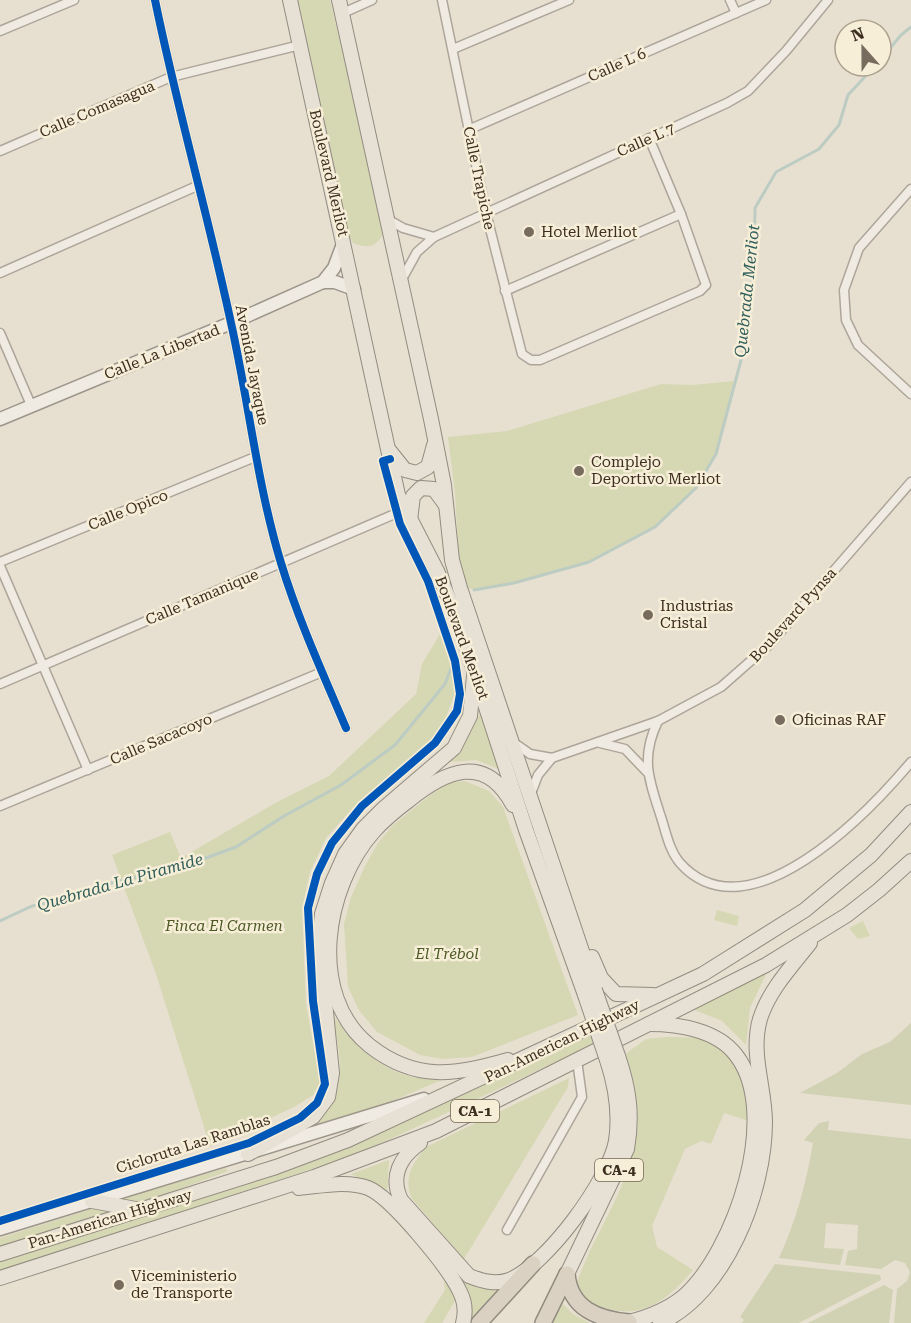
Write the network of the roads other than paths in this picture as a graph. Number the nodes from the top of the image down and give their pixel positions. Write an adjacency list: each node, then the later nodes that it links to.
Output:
1 (74, 0): 12 (street)
2 (155, 0): 15 (street, Avenida Jayaque)
3 (290, 0): 13 (main road, Boulevard Merliot)
4 (372, 0): 10 (street)
5 (442, 0): 14 (street, Calle Trapiche)
6 (569, 0): 14 (street)
7 (730, 0): 11 (street)
8 (766, 0): 11 (street, Calle L 6)
9 (828, 0): 17 (street, Calle L 7)
10 (341, 6): 23 (main road, Boulevard Merliot)
11 (736, 13): 16 (street, Calle L 6)
12 (0, 31)
13 (300, 45): 15 (street, Calle Comasagua); 25 (main road, Boulevard Merliot)
14 (453, 49): 16 (street, Calle Trapiche)
15 (171, 77): 18 (street, Calle Comasagua); 19 (street, Avenida Jayaque)
16 (468, 130): 21 (street, Calle Trapiche)
17 (649, 138): 21 (street, Calle L 7); 22 (street)
18 (0, 151)
19 (197, 186): 26 (street); 31 (street, Avenida Jayaque)
20 (911, 189): 33 (street)
21 (486, 213): 24 (street, Calle L 7); 30 (street, Calle Trapiche)
22 (681, 214): 30 (street); 30 (street, Calle Trapiche)
23 (389, 220): 24 (street); 27 (main road, Boulevard Merliot)
24 (434, 237): 27 (street, Calle L 7)
25 (344, 241): 28 (street); 29 (main road, Boulevard Merliot)
26 (0, 273)
27 (402, 280): 36 (main road, Boulevard Merliot)
28 (323, 282): 29 (street); 31 (street, Calle La Libertad)
29 (354, 290): 37 (main road, Boulevard Merliot)
30 (506, 291)
31 (231, 323): 34 (street, Calle La Libertad); 38 (street, Avenida Jayaque)
32 (0, 333): 34 (street)
33 (911, 394)
34 (31, 405): 35 (street, Calle La Libertad)
35 (0, 419)
36 (435, 438): 37 (main road); 40 (main road, Boulevard Merliot)
37 (388, 448): 41 (main road, Boulevard Merliot)
38 (255, 457): 42 (street, Avenida Jayaque); 43 (street, Calle Opico)
39 (911, 482): 48 (street, Boulevard Pynsa)
40 (446, 506): 41 (main road); 50 (main road, Boulevard Merliot)
41 (407, 515): 42 (street, Calle Tamanique); 45 (main road, Boulevard Merliot)
42 (281, 563): 44 (street, Calle Tamanique); 46 (street, Avenida Jayaque)
43 (0, 564): 44 (street)
44 (43, 664): 47 (street, Calle Tamanique); 54 (street)
45 (475, 668): 59 (main road, Boulevard Merliot); 71 (main road)
46 (321, 672): 49 (street, Avenida Jayaque); 54 (street, Calle Sacacoyo)
47 (0, 684)
48 (658, 721): 51 (street, Boulevard Pynsa); 55 (street)
49 (346, 728)
50 (511, 741): 52 (street); 56 (main road, Boulevard Merliot)
51 (596, 743): 52 (street, Boulevard Pynsa); 55 (street)
52 (552, 758): 56 (street)
53 (911, 762): 55 (street)
54 (88, 770): 57 (street, Calle Sacacoyo)
55 (647, 772)
56 (530, 796): 62 (main road, Boulevard Merliot); 63 (main road)
57 (0, 806)
58 (911, 812): 63 (main road, Pan-American Highway / CA-1)
59 (525, 830): 62 (main road, Boulevard Merliot); 65 (main road)
60 (911, 861): 61 (main road, Pan-American Highway / CA-1)
61 (815, 936): 64 (main road, Pan-American Highway / CA-1); 69 (main road)
62 (590, 993): 66 (main road, Boulevard Merliot, bridge)
63 (658, 995): 65 (main road, Pan-American Highway / CA-1)
64 (647, 1024): 67 (main road, Pan-American Highway / CA-1); 69 (main road)
65 (550, 1047): 68 (main road, Pan-American Highway / CA-1)
66 (612, 1058): 78 (main road, CA-4); 79 (main road, CA-4)
67 (577, 1060): 70 (main road, Pan-American Highway / CA-1); 76 (street)
68 (468, 1085): 71 (street); 74 (main road, Pan-American Highway / CA-1)
69 (756, 1089): 81 (main road)
70 (436, 1131): 72 (main road, Pan-American Highway / CA-1); 78 (main road)
71 (248, 1154): 73 (street)
72 (276, 1189): 80 (main road, Pan-American Highway / CA-1); 83 (main road)
73 (92, 1201): 74 (main road); 75 (street)
74 (138, 1209): 77 (main road, Pan-American Highway / CA-1)
75 (0, 1229)
76 (507, 1230)
77 (0, 1254)
78 (533, 1264): 84 (highway, CA-4)
79 (567, 1274): 82 (highway); 85 (highway, CA-4)
80 (0, 1278)
81 (654, 1320): 82 (main road)
82 (630, 1322)
83 (463, 1323)
84 (479, 1323)
85 (543, 1323)

